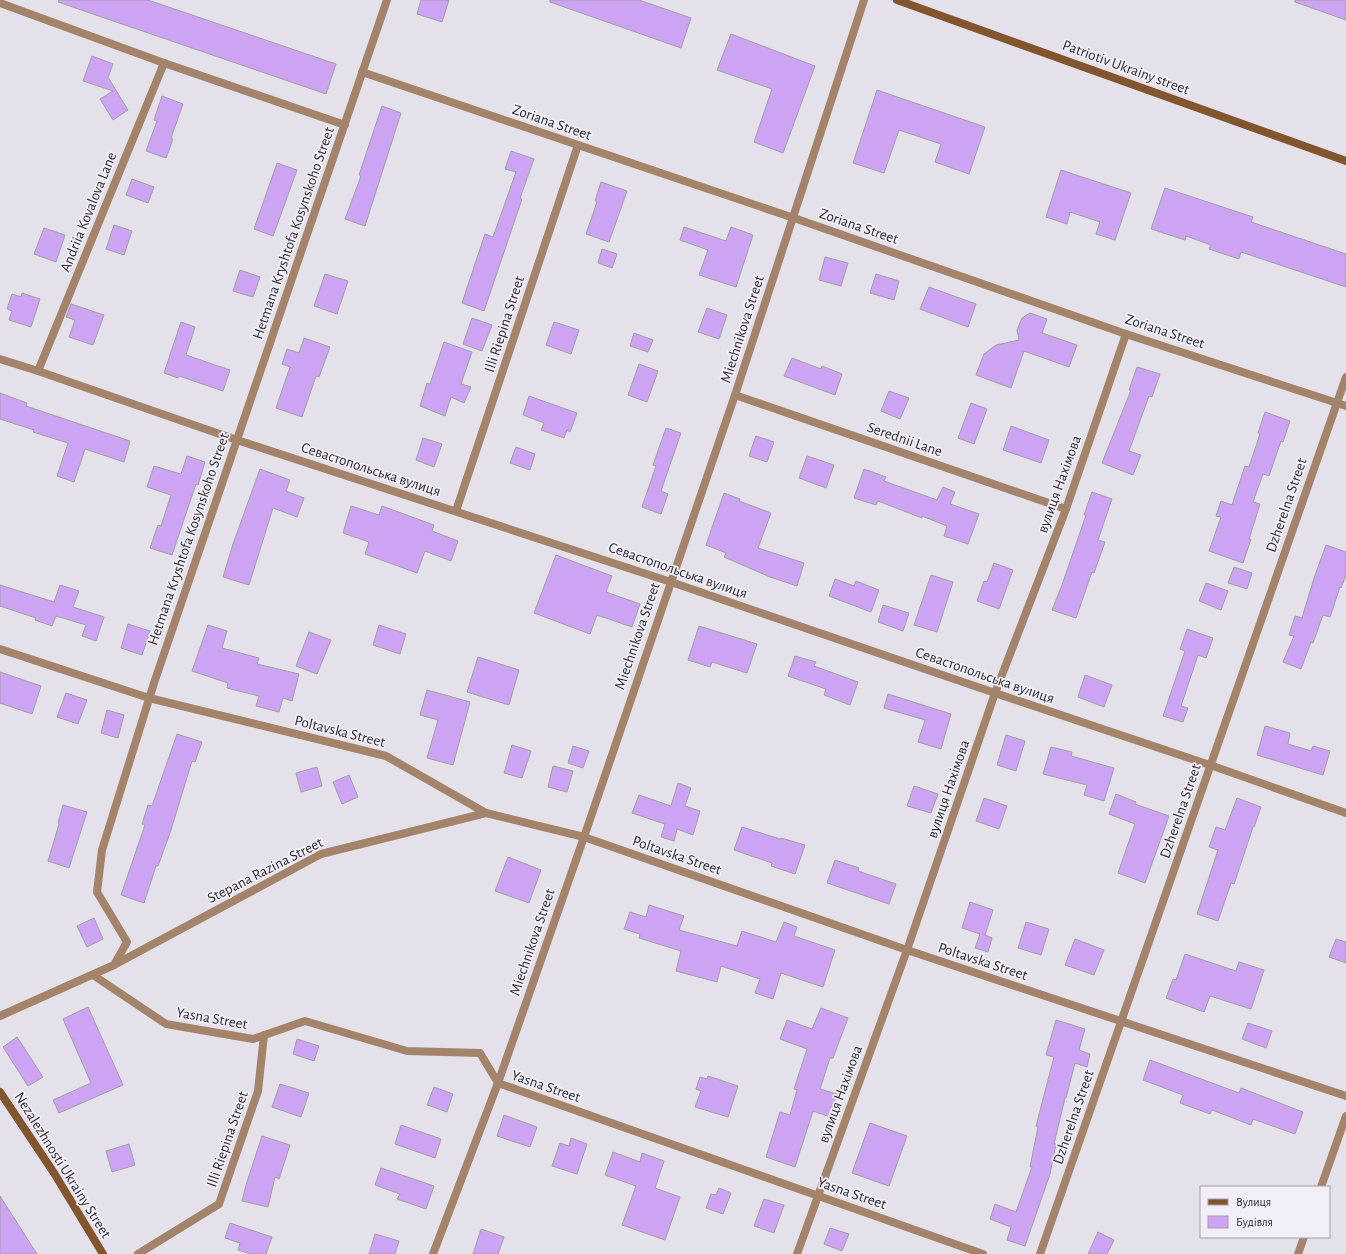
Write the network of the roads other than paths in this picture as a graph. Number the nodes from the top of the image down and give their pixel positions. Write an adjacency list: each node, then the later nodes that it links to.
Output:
1 (387, 0): 6 (street, Hetmana Kryshtofa Kosynskoho Street)
2 (864, 0): 10 (street, Miechnikova Street)
3 (897, 0): 9 (main road, Patriotiv Ukrainy street)
4 (0, 3): 5 (street)
5 (164, 63): 7 (street); 13 (street, Andriia Kovalova Lane)
6 (362, 72): 7 (street, Hetmana Kryshtofa Kosynskoho Street); 8 (street, Zoriana Street)
7 (345, 125): 18 (street, Hetmana Kryshtofa Kosynskoho Street)
8 (578, 145): 10 (street, Zoriana Street); 20 (street, Illi Riepina Street)
9 (1346, 161)
10 (794, 218): 11 (street, Zoriana Street); 15 (street, Miechnikova Street)
11 (1126, 334): 16 (street, Zoriana Street); 19 (street, вулиця Нахімова)
12 (0, 359): 13 (street, Севастопольська вулиця)
13 (38, 371): 18 (street, Севастопольська вулиця)
14 (1346, 377): 16 (street, Dzherelna Street)
15 (735, 396): 19 (street, Serednii Lane); 21 (street, Miechnikova Street)
16 (1337, 402): 17 (street, Zoriana Street); 25 (street, Dzherelna Street)
17 (1346, 406)
18 (237, 440): 20 (street, Севастопольська вулиця); 24 (street, Hetmana Kryshtofa Kosynskoho Street)
19 (1066, 509): 23 (street, вулиця Нахімова)
20 (456, 511): 21 (street, Севастопольська вулиця)
21 (671, 582): 23 (street, Севастопольська вулиця); 28 (street, Miechnikova Street)
22 (0, 648): 24 (street, Poltavska Street)
23 (996, 693): 25 (street, Севастопольська вулиця); 29 (street, вулиця Нахімова)
24 (150, 698): 26 (street, Poltavska Street); 30 (street, Hetmana Kryshtofa Kosynskoho Street)
25 (1210, 765): 27 (street, Севастопольська вулиця); 33 (street, Dzherelna Street)
26 (486, 813): 28 (street, Poltavska Street); 30 (street, Stepana Razina Street)
27 (1346, 813)
28 (584, 838): 29 (street, Poltavska Street); 35 (street, Miechnikova Street)
29 (907, 950): 33 (street, Poltavska Street); 40 (street, вулиця Нахімова)
30 (114, 966): 31 (street)
31 (93, 975): 32 (street); 34 (street, Yasna Street)
32 (0, 1016)
33 (1121, 1021): 37 (street, Poltavska Street); 47 (street, Dzherelna Street)
34 (264, 1035): 35 (street, Yasna Street); 43 (street, Illi Riepina Street)
35 (498, 1084): 40 (street, Yasna Street); 44 (street, Miechnikova Street)
36 (0, 1092): 42 (main road, Nezalezhnosti Ukrainy Street)
37 (1346, 1096)
38 (1346, 1116): 39 (street)
39 (1321, 1186)
40 (818, 1197): 45 (street, вулиця Нахімова); 46 (street, Yasna Street)
41 (1304, 1238): 48 (street)
42 (103, 1254)
43 (138, 1254)
44 (433, 1254)
45 (797, 1254)
46 (983, 1254)
47 (1040, 1254)
48 (1298, 1254)

